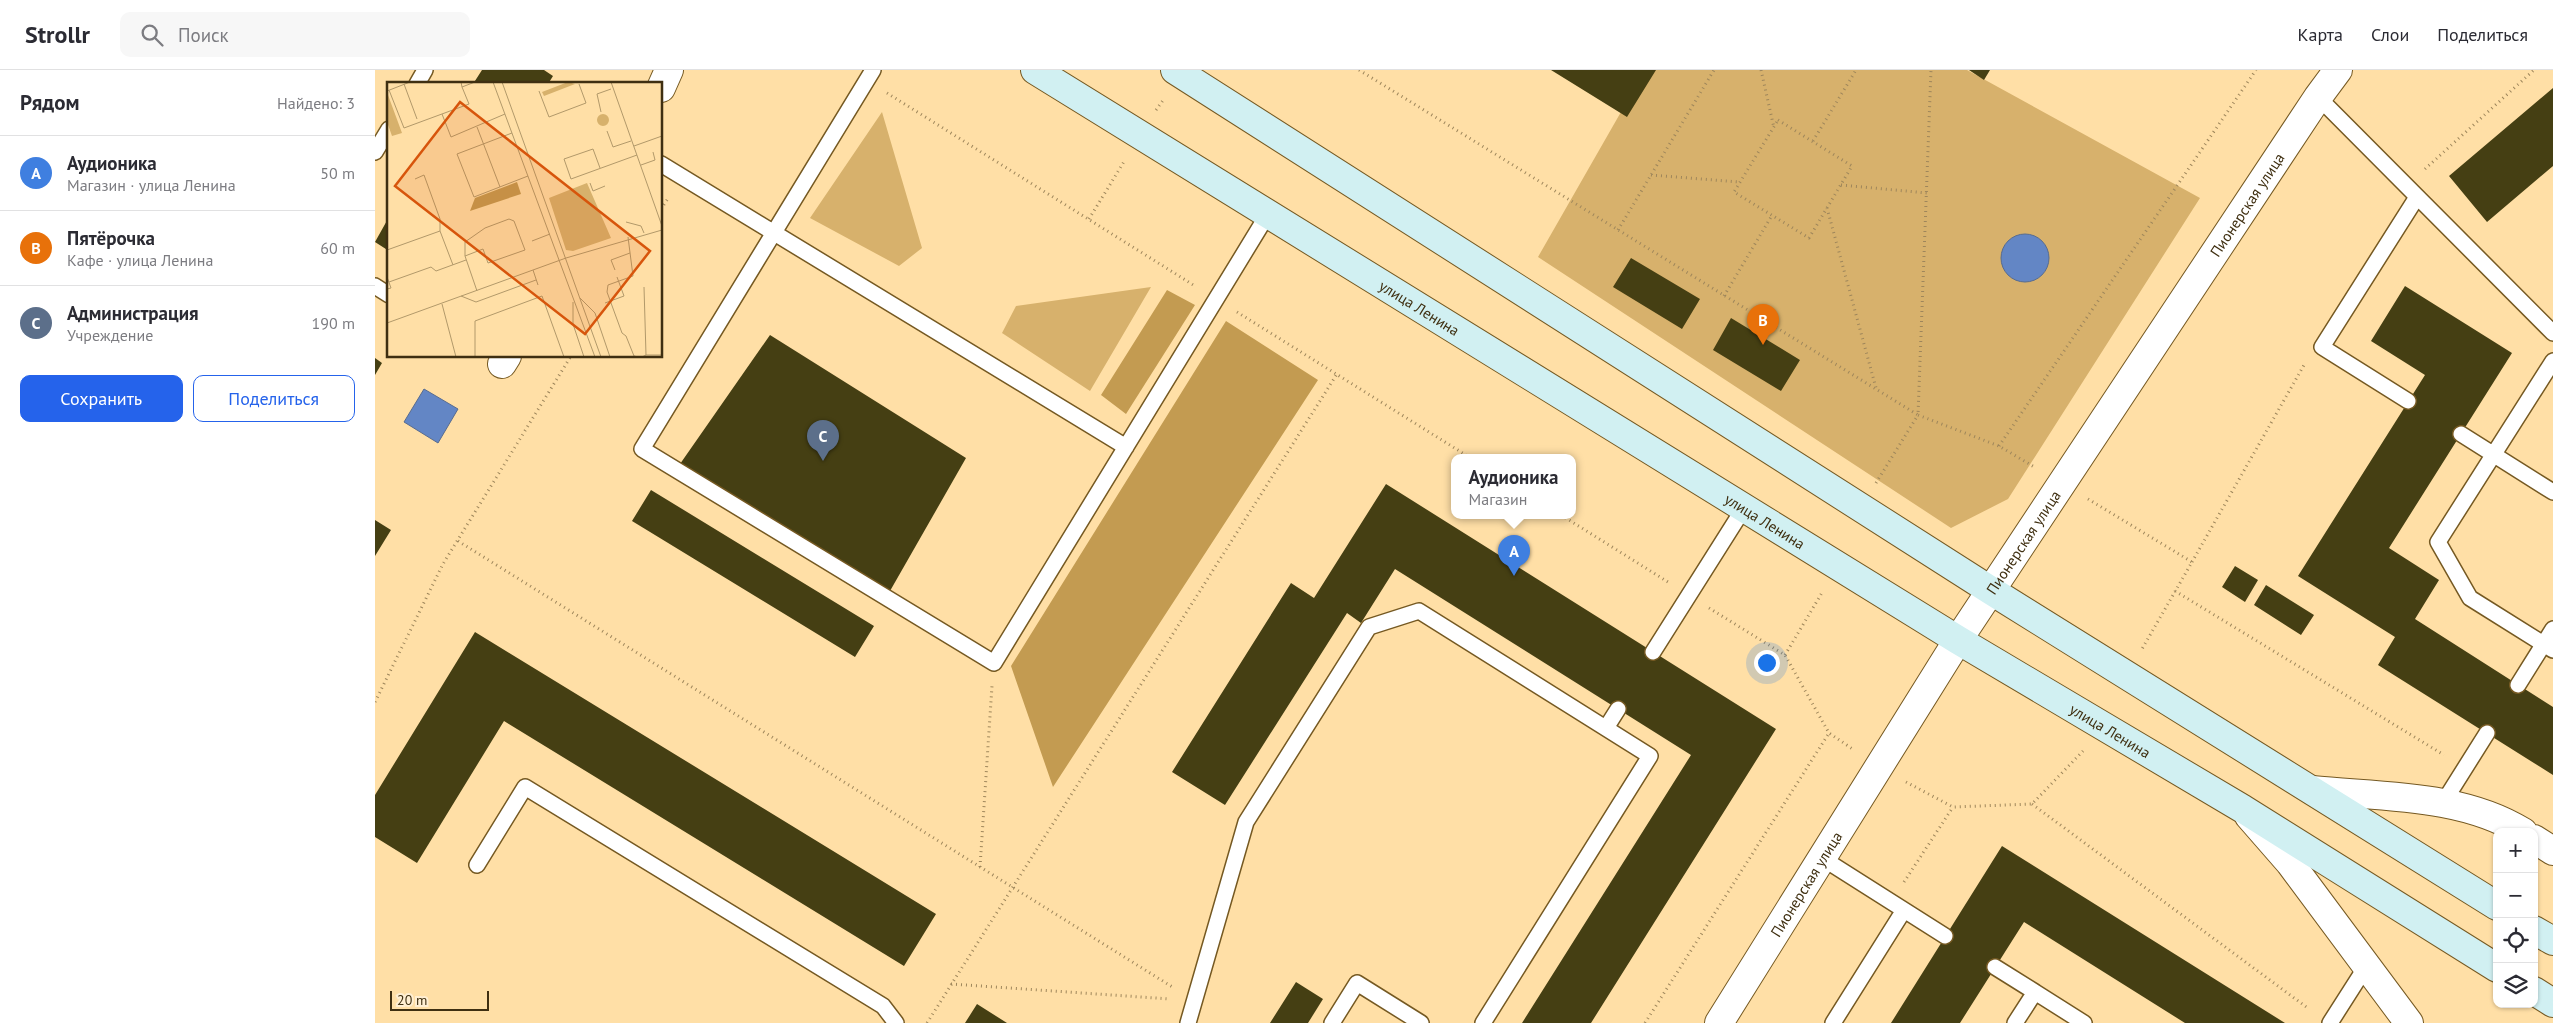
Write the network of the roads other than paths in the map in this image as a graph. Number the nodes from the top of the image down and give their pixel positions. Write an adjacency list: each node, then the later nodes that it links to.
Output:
1 (425, 70): 7 (lane)
2 (669, 70): 8 (street)
3 (1035, 70): 14 (main road, улица Ленина)
4 (1175, 70): 26 (main road)
5 (2338, 70): 9 (street, Пионерская улица)
6 (870, 75): 15 (lane)
7 (418, 82)
8 (663, 84)
9 (2318, 97): 13 (lane); 26 (street, Пионерская улица)
10 (387, 133): 11 (lane)
11 (375, 152)
12 (663, 165): 15 (lane)
13 (2417, 197): 18 (lane); 20 (lane)
14 (1268, 214): 22 (lane); 25 (main road, улица Ленина)
15 (773, 233): 22 (lane); 22 (lane)
16 (375, 286): 17 (lane)
17 (387, 294)
18 (2553, 332)
19 (2553, 361): 23 (lane)
20 (2408, 401)
21 (2461, 434): 23 (lane)
22 (1126, 447)
23 (2494, 454): 24 (lane); 29 (lane)
24 (2553, 492)
25 (1744, 508): 28 (main road, улица Ленина); 30 (lane)
26 (1990, 590): 28 (street, Пионерская улица); 35 (main road)
27 (2553, 629): 29 (lane)
28 (1958, 640): 37 (main road, улица Ленина); 41 (street, Пионерская улица)
29 (2548, 647): 31 (lane)
30 (1653, 652)
31 (2518, 685)
32 (1618, 709): 33 (lane)
33 (1606, 728): 55 (lane); 58 (lane)
34 (2487, 733): 36 (lane)
35 (2312, 790): 36 (street); 43 (main road)
36 (2443, 803): 38 (street)
37 (2243, 809): 48 (street); 49 (main road, улица Ленина)
38 (2517, 828)
39 (2538, 842): 40 (street)
40 (2553, 851)
41 (1822, 858): 44 (lane); 59 (street, Пионерская улица)
42 (477, 865): 54 (lane)
43 (2493, 903)
44 (1904, 910): 46 (lane); 60 (lane)
45 (2538, 932): 47 (main road)
46 (1945, 936)
47 (2553, 941)
48 (2367, 965): 63 (lane); 64 (street)
49 (2493, 965)
50 (1995, 967): 51 (lane)
51 (2035, 992): 61 (lane); 62 (lane)
52 (2538, 994): 53 (main road)
53 (2553, 1003)
54 (897, 1023)
55 (1189, 1023)
56 (1332, 1023): 57 (lane)
57 (1421, 1023)
58 (1483, 1023)
59 (1719, 1023)
60 (1833, 1023)
61 (2015, 1023)
62 (2084, 1023)
63 (2330, 1023)
64 (2409, 1023)

